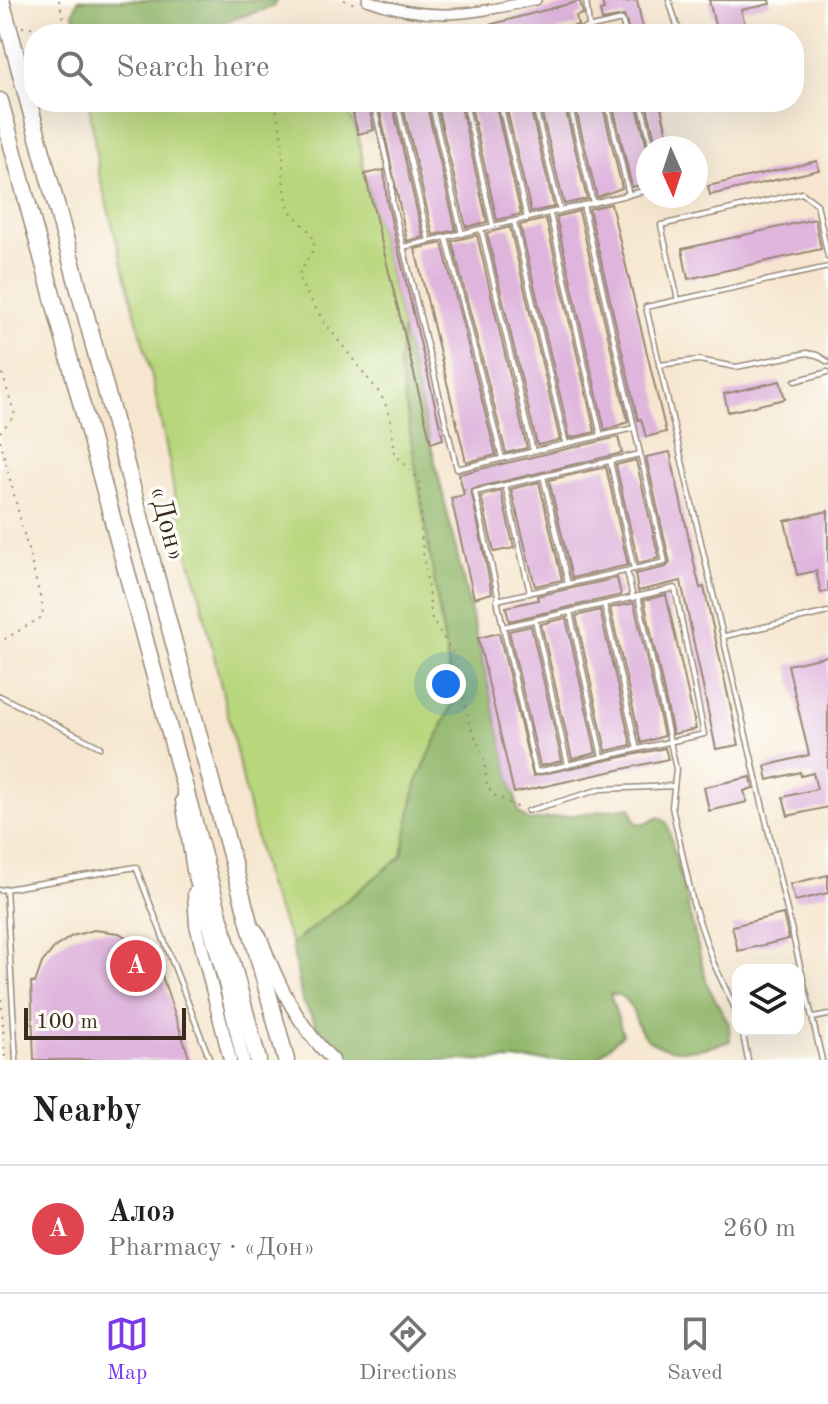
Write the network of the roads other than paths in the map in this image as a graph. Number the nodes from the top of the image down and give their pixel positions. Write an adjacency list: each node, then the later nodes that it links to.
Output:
1 (1, 0): 10 (highway, «Дон», bridge)
2 (536, 0): 5 (street)
3 (586, 0): 6 (lane)
4 (669, 0): 9 (lane)
5 (366, 4)
6 (589, 24)
7 (603, 24): 8 (lane)
8 (623, 24)
9 (676, 24)
10 (24, 61)
11 (0, 101): 71 (highway, «Дон»)
12 (37, 112): 76 (highway, «Дон», bridge)
13 (375, 112): 36 (lane)
14 (399, 112): 35 (lane)
15 (433, 112): 33 (lane)
16 (467, 112): 31 (lane)
17 (502, 112): 29 (lane)
18 (536, 112): 27 (lane)
19 (571, 112): 25 (lane)
20 (609, 112): 24 (lane)
21 (643, 112): 22 (lane)
22 (649, 136)
23 (636, 193): 24 (lane)
24 (629, 195): 25 (lane)
25 (593, 203): 26 (lane)
26 (583, 205): 27 (lane); 44 (lane)
27 (560, 211): 28 (lane)
28 (550, 214): 29 (lane); 45 (lane)
29 (527, 219): 30 (lane)
30 (514, 222): 31 (lane); 46 (lane)
31 (493, 226): 32 (lane)
32 (481, 229): 33 (lane); 47 (lane)
33 (462, 234): 34 (lane)
34 (446, 237): 35 (lane); 49 (lane)
35 (429, 241): 36 (lane)
36 (403, 247): 49 (lane)
37 (828, 257): 39 (lane)
38 (828, 267): 39 (lane)
39 (678, 300): 41 (lane)
40 (828, 362): 41 (lane)
41 (659, 365): 64 (lane)
42 (828, 372): 43 (lane)
43 (795, 381)
44 (634, 428): 45 (lane); 48 (lane)
45 (601, 436): 46 (lane)
46 (566, 444): 47 (lane)
47 (533, 451): 49 (lane)
48 (640, 454): 50 (lane); 53 (lane)
49 (502, 458)
50 (610, 461): 51 (lane); 53 (lane)
51 (543, 476): 52 (lane); 55 (lane)
52 (505, 485): 56 (lane); 58 (lane)
53 (634, 569): 54 (lane)
54 (627, 571): 55 (lane); 57 (lane)
55 (568, 584): 56 (lane)
56 (530, 593): 58 (lane)
57 (636, 597): 59 (lane); 66 (lane); 66 (lane)
58 (499, 600): 63 (lane)
59 (604, 604): 60 (lane); 68 (lane)
60 (570, 612): 62 (lane); 69 (lane)
61 (828, 612): 64 (lane)
62 (535, 620): 63 (lane); 70 (lane)
63 (503, 627): 70 (lane)
64 (725, 636): 79 (lane)
65 (0, 696): 67 (lane)
66 (670, 742): 68 (lane); 72 (lane)
67 (100, 747)
68 (637, 749): 69 (lane)
69 (602, 757): 70 (lane)
70 (568, 765)
71 (180, 773): 74 (street); 85 (highway, «Дон»)
72 (674, 786): 73 (lane); 77 (lane)
73 (528, 811)
74 (193, 870): 83 (street); 84 (street)
75 (3, 889): 81 (lane); 82 (lane)
76 (246, 919): 86 (highway, «Дон»); 87 (street)
77 (732, 1002)
78 (828, 1015): 79 (lane)
79 (813, 1018): 89 (lane)
80 (743, 1036): 88 (lane)
81 (16, 1060)
82 (210, 1060)
83 (230, 1060)
84 (243, 1060)
85 (258, 1060)
86 (286, 1060)
87 (333, 1060)
88 (748, 1060)
89 (822, 1060)

